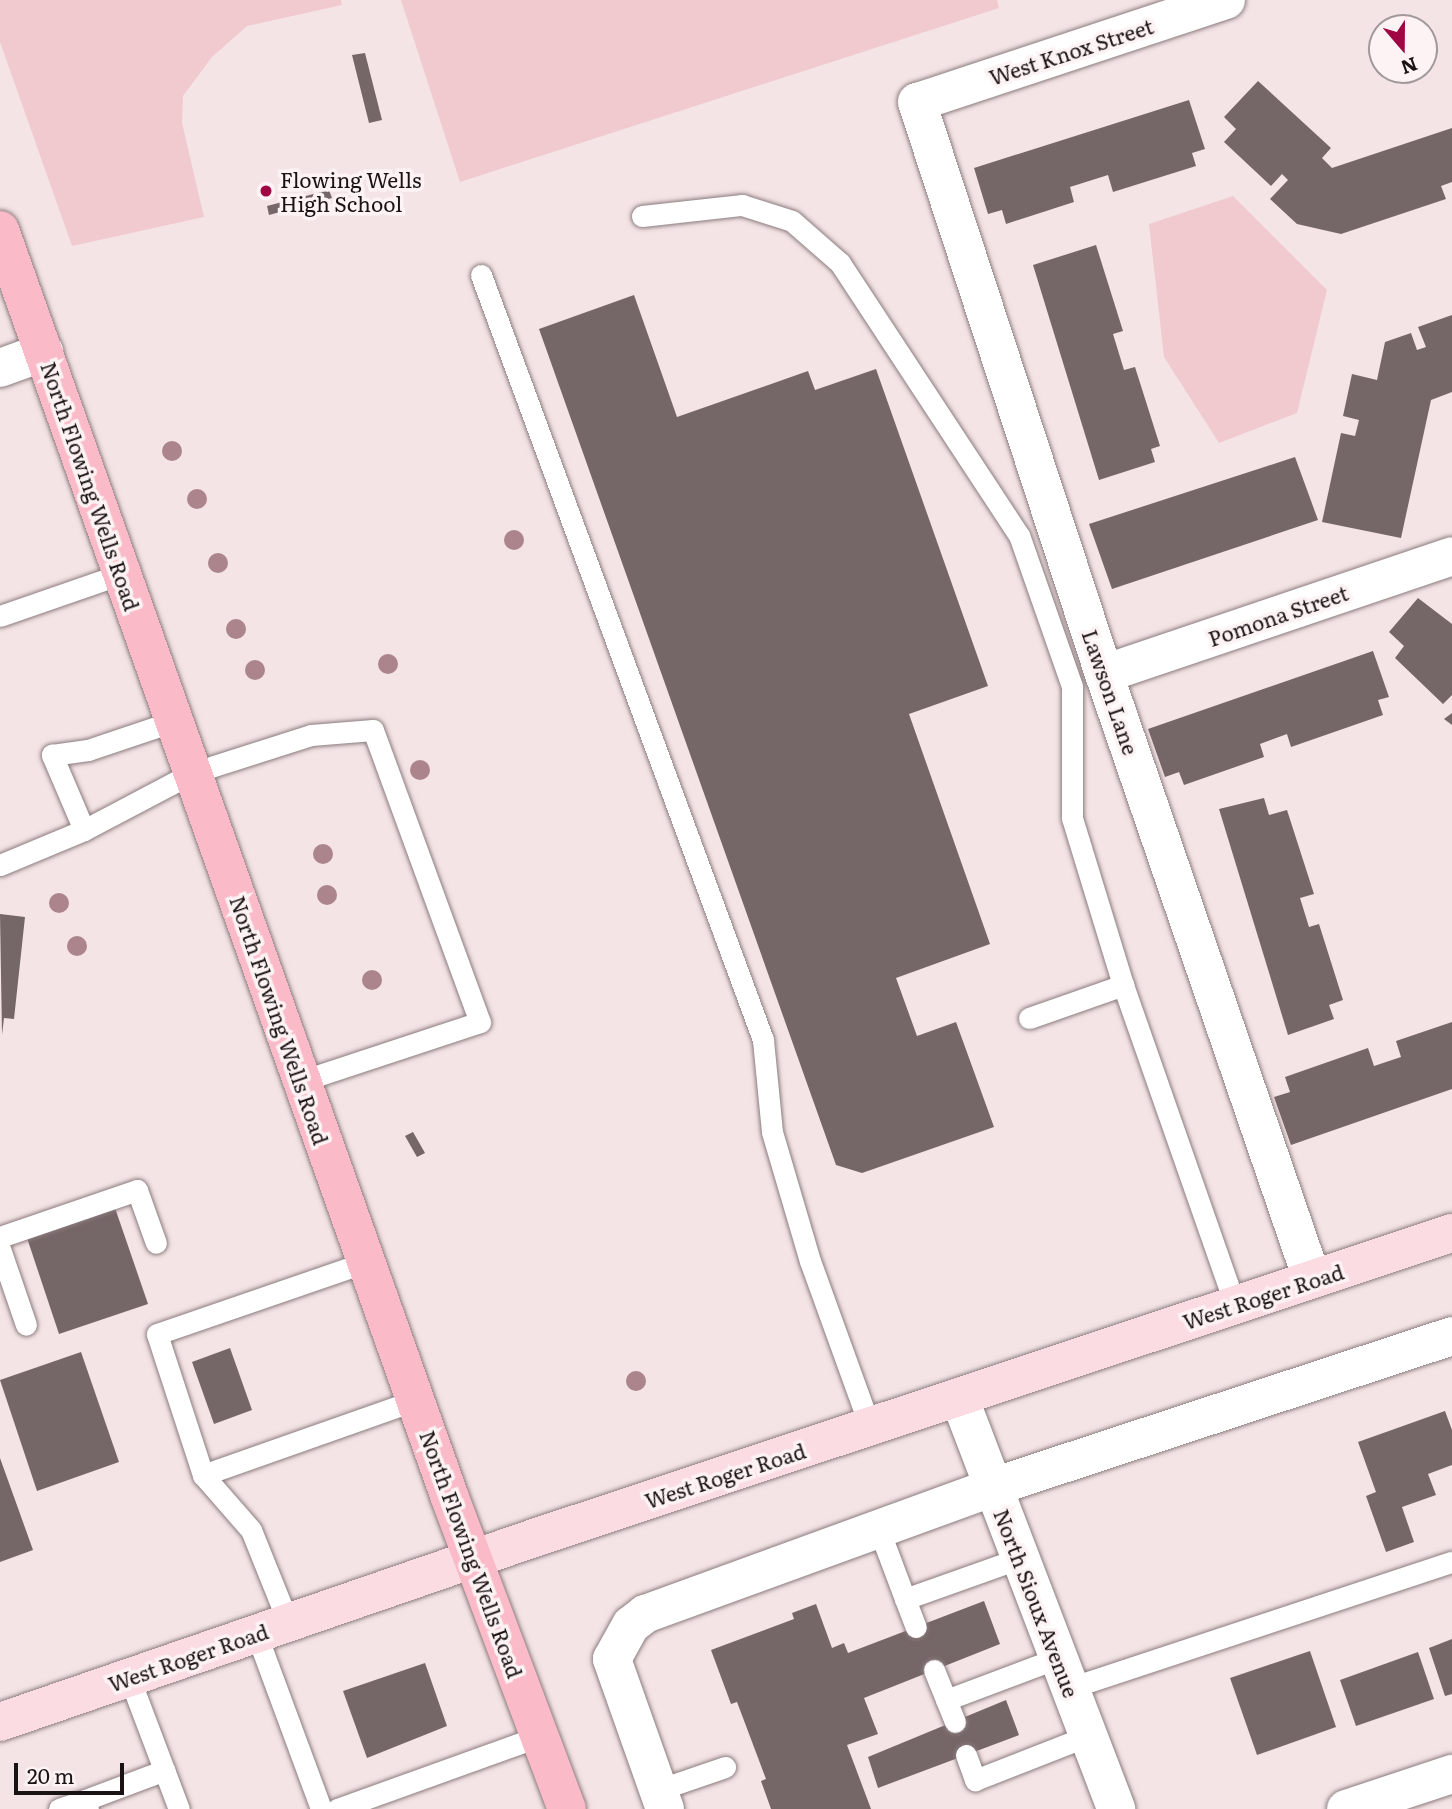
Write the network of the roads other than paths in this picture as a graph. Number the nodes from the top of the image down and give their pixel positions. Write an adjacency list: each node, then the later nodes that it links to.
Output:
1 (1226, 0): 2 (street, West Knox Street)
2 (917, 102): 11 (street, Lawson Lane)
3 (642, 216): 16 (lane)
4 (0, 230): 6 (main road, North Flowing Wells Road)
5 (481, 275): 30 (lane)
6 (44, 352): 7 (street); 9 (main road, North Flowing Wells Road)
7 (0, 368)
8 (1452, 556): 11 (street, Pomona Street)
9 (121, 574): 10 (lane); 12 (main road, North Flowing Wells Road)
10 (0, 616)
11 (1104, 674): 24 (street, Lawson Lane)
12 (174, 721): 13 (main road, North Flowing Wells Road); 14 (lane)
13 (192, 774): 14 (lane); 18 (main road, North Flowing Wells Road); 18 (lane)
14 (83, 830): 15 (lane)
15 (0, 865)
16 (1123, 985): 17 (lane); 25 (lane)
17 (1029, 1018)
18 (302, 1081): 23 (main road, North Flowing Wells Road)
19 (1452, 1233): 24 (street, West Roger Road)
20 (0, 1237): 21 (lane)
21 (156, 1243)
22 (0, 1249): 26 (lane)
23 (366, 1262): 29 (main road, North Flowing Wells Road); 31 (lane)
24 (1312, 1279): 25 (street, West Roger Road)
25 (1235, 1306): 28 (street, West Roger Road)
26 (26, 1325)
27 (1452, 1336): 32 (street)
28 (959, 1397): 30 (street, West Roger Road); 32 (street, North Sioux Avenue)
29 (416, 1400): 31 (lane); 35 (main road, North Flowing Wells Road)
30 (870, 1427): 35 (street, West Roger Road)
31 (203, 1475): 39 (lane)
32 (993, 1487): 33 (street); 34 (street, North Sioux Avenue)
33 (878, 1527): 37 (lane); 52 (street)
34 (1020, 1558): 37 (lane); 41 (street, North Sioux Avenue)
35 (472, 1560): 39 (street, West Roger Road); 46 (main road, North Flowing Wells Road)
36 (1452, 1562): 41 (lane)
37 (905, 1599): 38 (lane)
38 (916, 1627)
39 (272, 1628): 42 (street, West Roger Road); 56 (lane)
40 (934, 1671): 43 (lane)
41 (1064, 1673): 43 (lane); 47 (street, North Sioux Avenue)
42 (129, 1677): 44 (street, West Roger Road); 50 (lane)
43 (946, 1700): 45 (lane)
44 (0, 1722)
45 (955, 1722)
46 (540, 1736): 57 (lane); 58 (main road, North Flowing Wells Road)
47 (1087, 1736): 48 (lane); 59 (street, North Sioux Avenue)
48 (967, 1755)
49 (725, 1767): 52 (lane)
50 (165, 1770): 53 (lane); 55 (lane)
51 (1452, 1774): 60 (street)
52 (661, 1799)
53 (87, 1804): 54 (lane)
54 (59, 1809)
55 (180, 1809)
56 (321, 1809)
57 (337, 1809)
58 (567, 1809)
59 (1116, 1809)
60 (1346, 1809)

